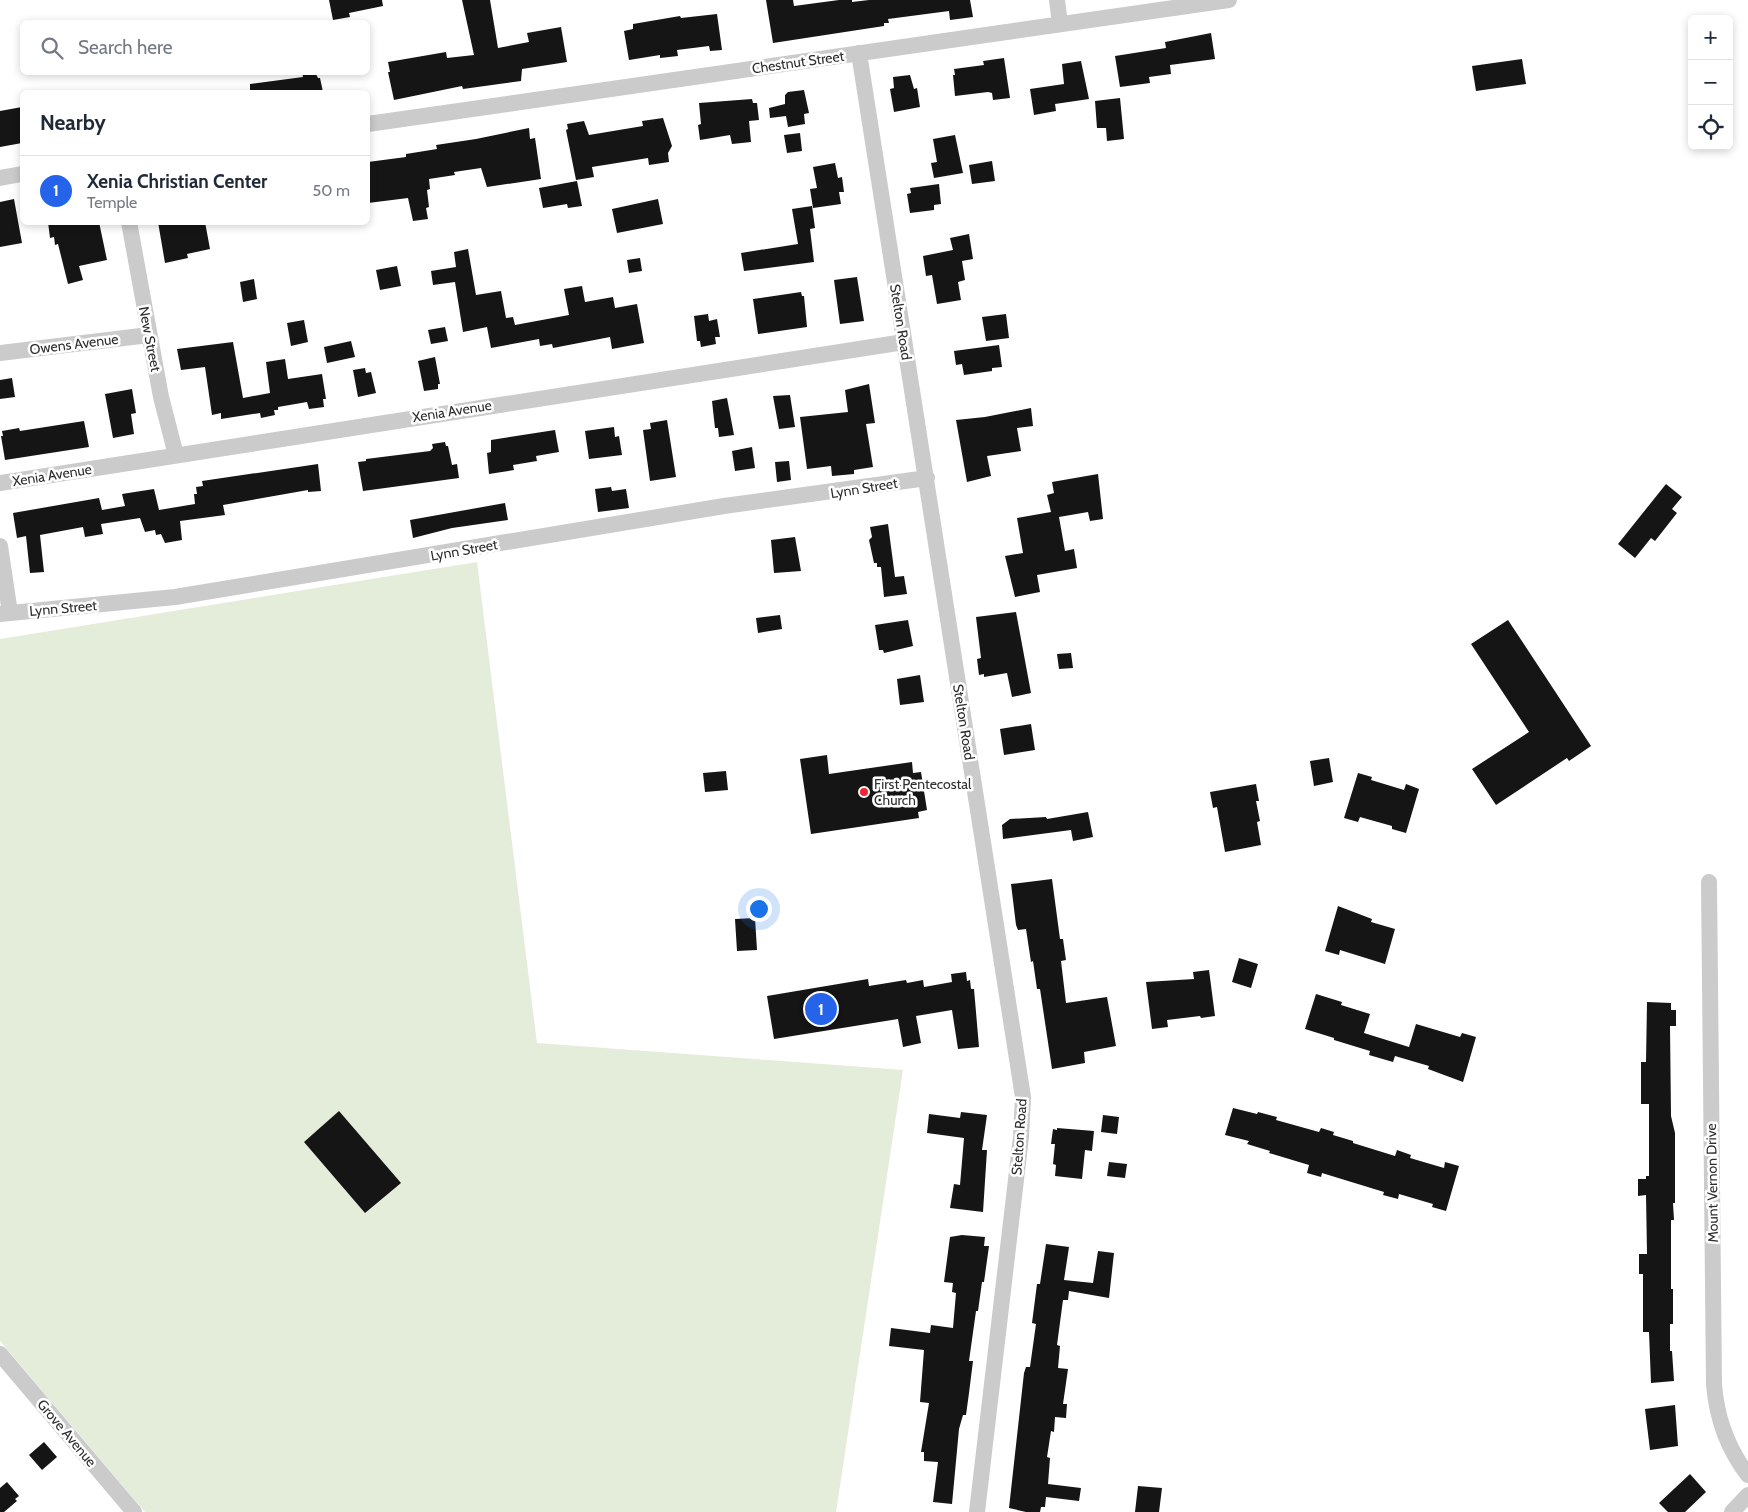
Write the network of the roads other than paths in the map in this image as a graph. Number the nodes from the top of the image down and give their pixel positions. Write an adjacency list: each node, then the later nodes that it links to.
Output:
1 (1057, 0): 3 (street)
2 (1229, 0): 3 (street, Chestnut Street)
3 (1060, 24): 4 (street, Chestnut Street)
4 (859, 53): 5 (street, Chestnut Street); 10 (street, Stelton Road)
5 (370, 124)
6 (20, 174): 7 (street)
7 (0, 178)
8 (130, 225): 9 (street, New Street)
9 (149, 335): 11 (street, Owens Avenue); 12 (street, New Street)
10 (904, 342): 12 (street, Xenia Avenue); 13 (street, Stelton Road)
11 (0, 353)
12 (176, 455): 14 (street, Xenia Avenue)
13 (926, 478): 16 (street, Lynn Street); 22 (street, Stelton Road)
14 (0, 484)
15 (0, 546): 16 (street)
16 (5, 614)
17 (1709, 882): 19 (street, Mount Vernon Drive)
18 (0, 1354): 21 (street, Grove Avenue)
19 (1748, 1475)
20 (1748, 1495): 23 (street)
21 (134, 1512)
22 (977, 1512)
23 (1732, 1512)

